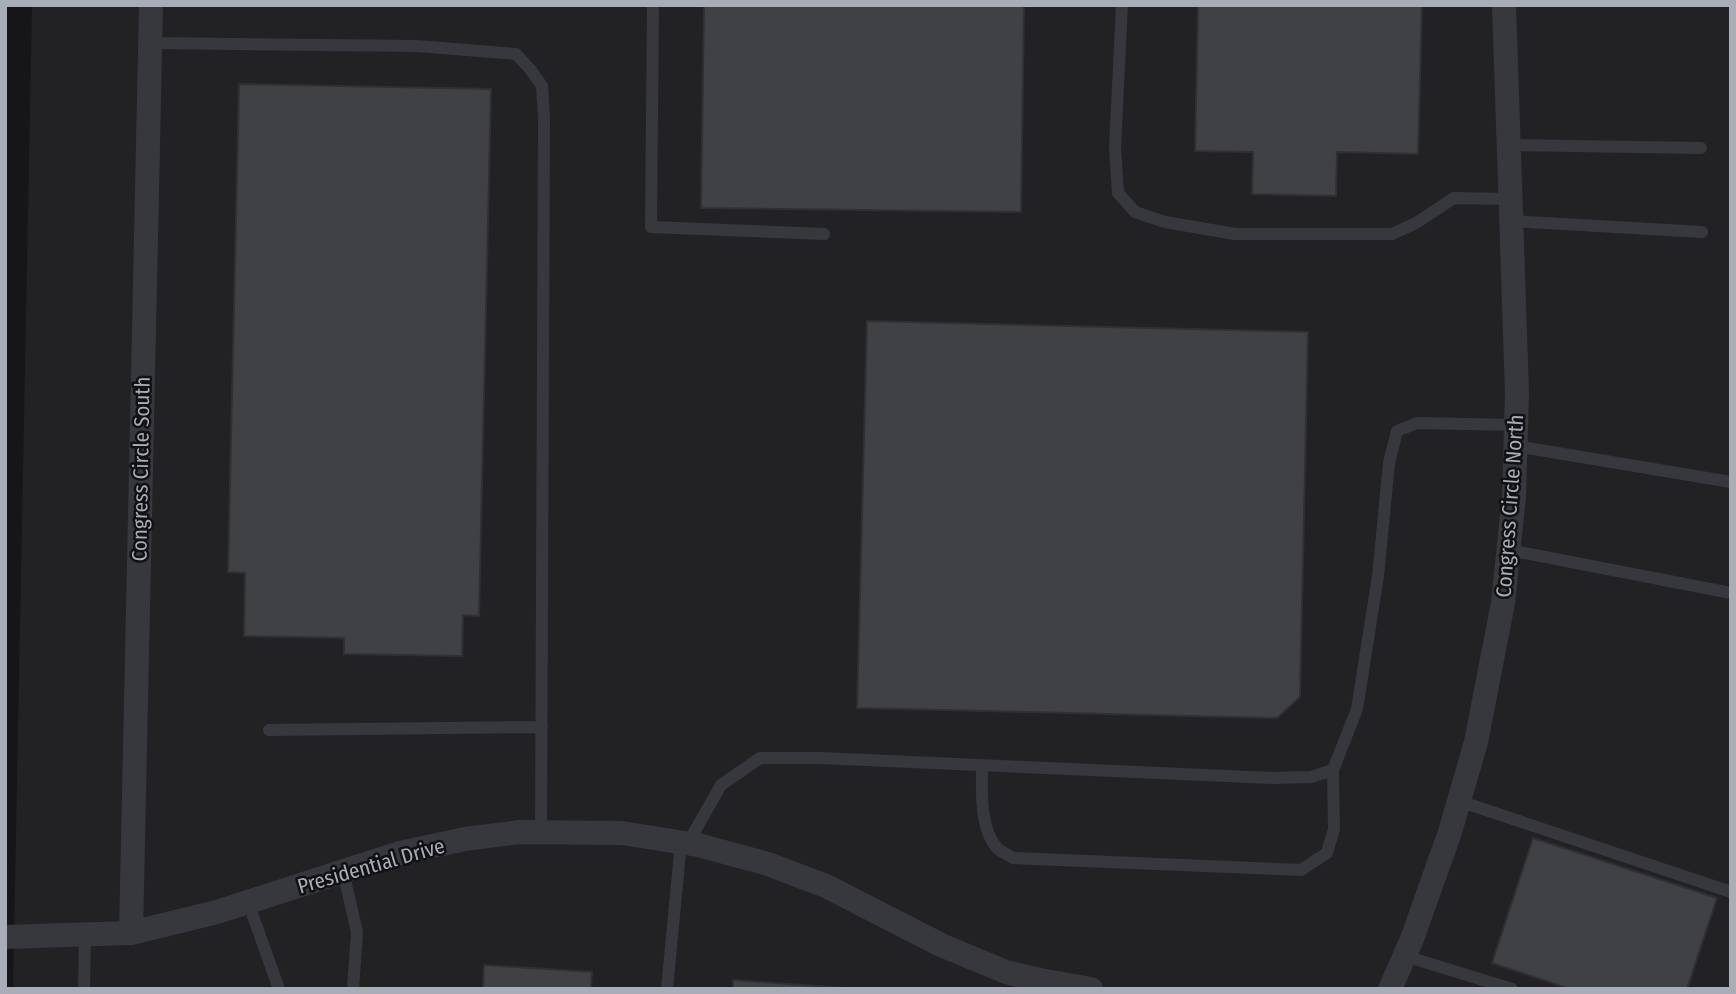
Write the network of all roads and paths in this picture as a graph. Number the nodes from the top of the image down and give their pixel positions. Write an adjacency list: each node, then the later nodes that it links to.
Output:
1 (151, 5): 5 (street, Congress Circle South)
2 (653, 5): 10 (lane)
3 (1122, 5): 8 (lane)
4 (1504, 5): 6 (street, Congress Circle North)
5 (150, 43): 15 (lane); 25 (street, Congress Circle South)
6 (1509, 145): 7 (lane); 8 (street, Congress Circle North)
7 (1701, 148)
8 (1511, 210): 9 (lane); 11 (street, Congress Circle North)
9 (1702, 232)
10 (824, 234)
11 (1516, 436): 12 (lane); 13 (street, Congress Circle North); 18 (lane)
12 (1731, 482)
13 (1509, 550): 14 (lane); 19 (street, Congress Circle North)
14 (1731, 593)
15 (542, 727): 16 (lane); 20 (lane)
16 (269, 730)
17 (982, 765): 18 (lane); 18 (lane); 21 (lane)
18 (1332, 770)
19 (1459, 801): 23 (lane); 28 (street, Congress Circle North)
20 (541, 832): 21 (street, Presidential Drive); 22 (street, Presidential Drive)
21 (685, 843): 29 (street, Presidential Drive); 33 (lane)
22 (344, 871): 24 (street, Presidential Drive); 32 (lane)
23 (1731, 892)
24 (248, 902): 25 (street, Presidential Drive); 31 (lane)
25 (131, 933): 26 (street, Presidential Drive)
26 (85, 934): 27 (street, Presidential Drive); 30 (lane)
27 (5, 937)
28 (1405, 956): 35 (street, Congress Circle North); 36 (lane)
29 (1005, 980): 34 (street, Presidential Drive)
30 (84, 989)
31 (279, 989)
32 (353, 989)
33 (667, 989)
34 (1091, 989)
35 (1390, 989)
36 (1512, 989)

